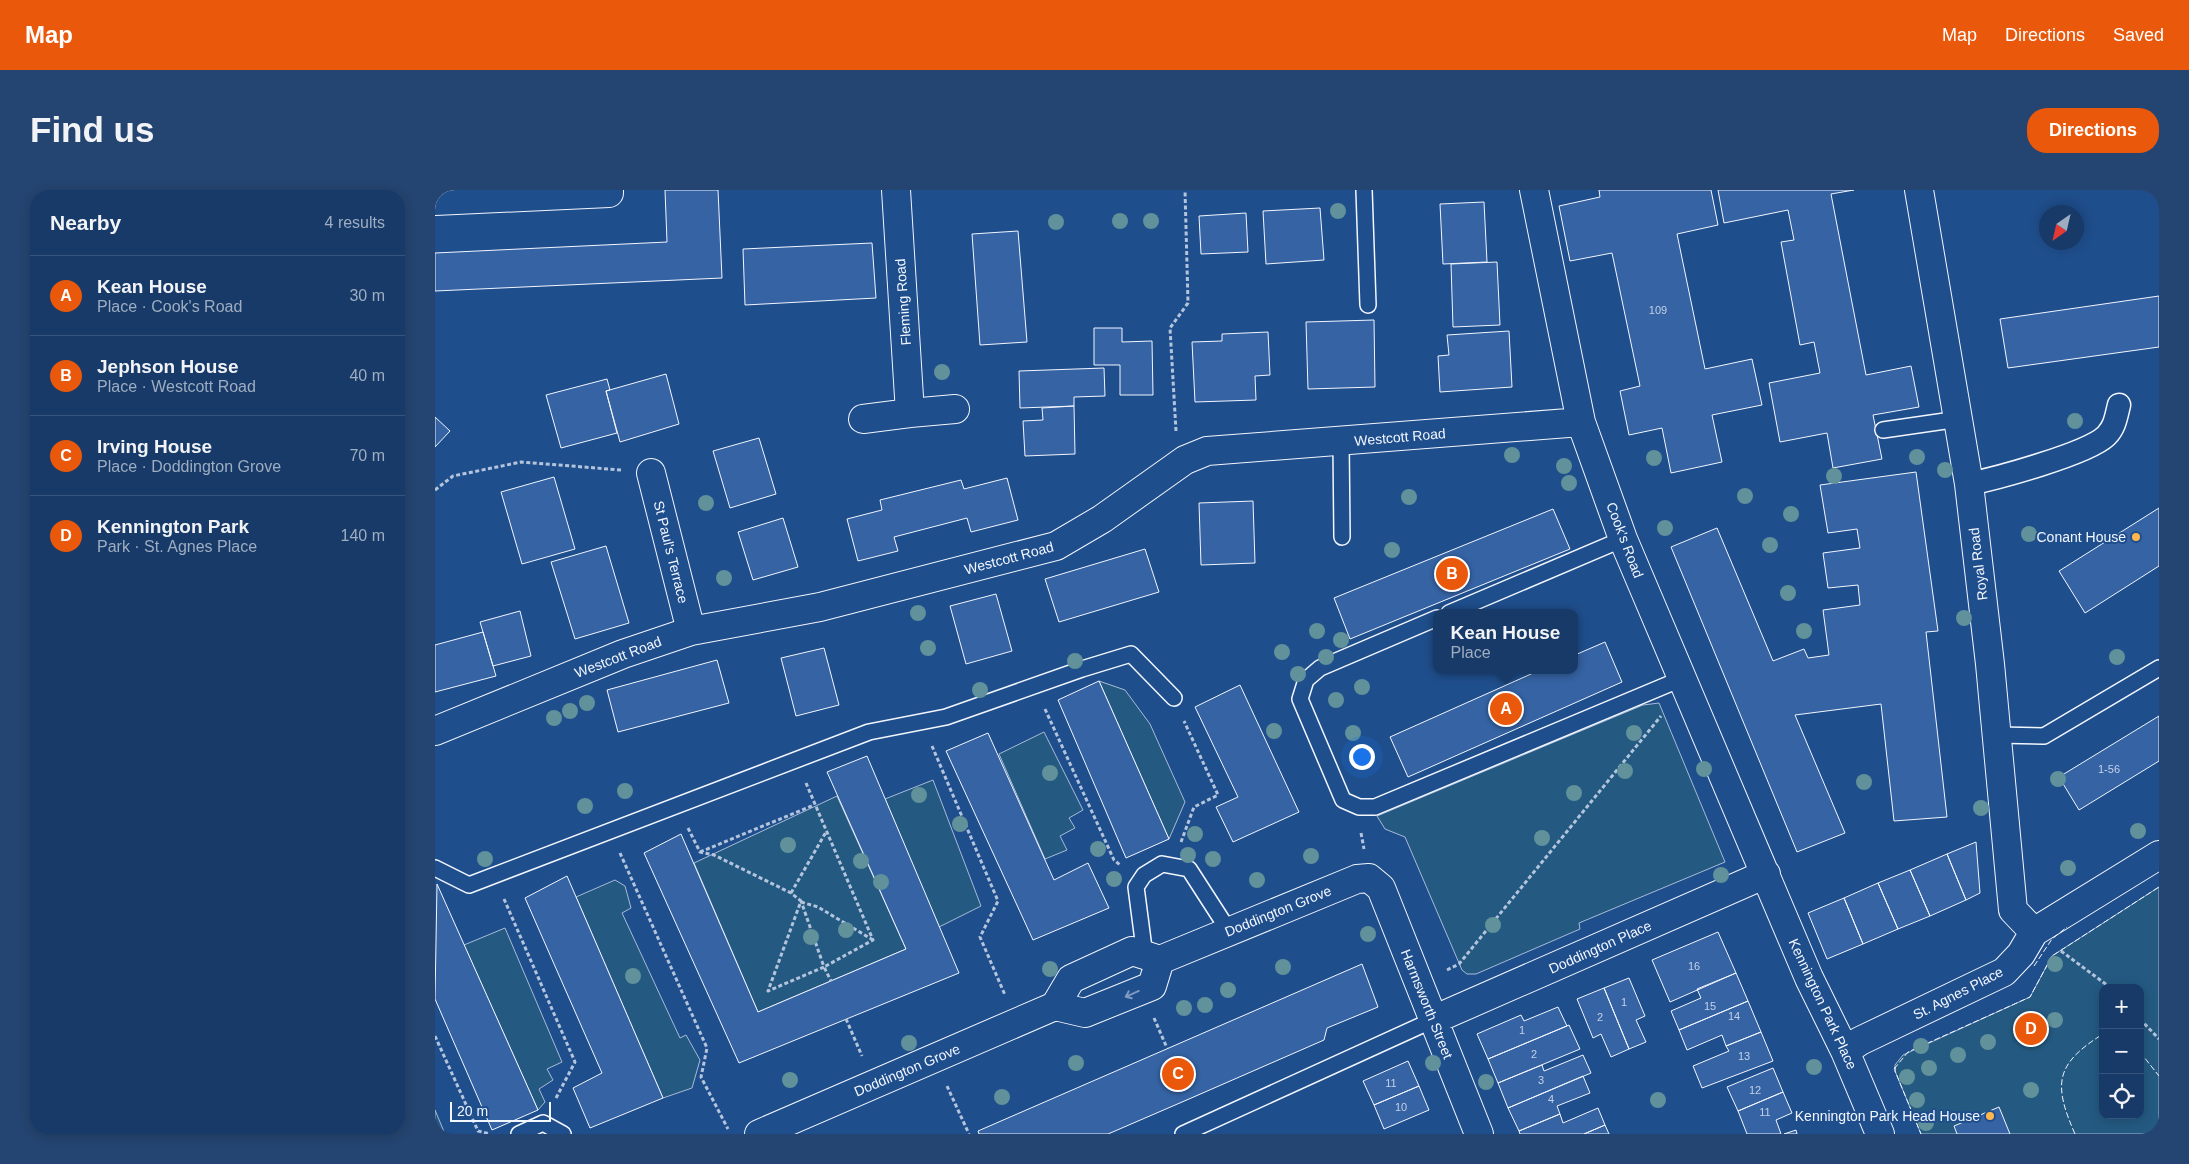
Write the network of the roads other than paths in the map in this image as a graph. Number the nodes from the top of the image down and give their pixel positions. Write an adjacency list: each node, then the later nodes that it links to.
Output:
1 (609, 190): 6 (street)
2 (896, 190): 10 (street, Fleming Road)
3 (1364, 190): 7 (lane)
4 (1534, 190): 13 (street, Cook's Road)
5 (1919, 190): 12 (street, Royal Road)
6 (435, 201)
7 (1368, 305)
8 (2119, 405): 17 (street)
9 (955, 409): 10 (street)
10 (911, 414): 11 (street)
11 (863, 419)
12 (1959, 419): 14 (lane); 17 (street, Royal Road)
13 (1581, 422): 15 (street, Westcott Road); 19 (street, Cook's Road)
14 (1883, 430)
15 (1341, 441): 18 (lane); 22 (street, Westcott Road)
16 (651, 473): 22 (street, St Paul's Terrace)
17 (1969, 484): 27 (street, Royal Road)
18 (1342, 538)
19 (1623, 539): 20 (lane); 24 (street, Cook's Road)
20 (1458, 609)
21 (1433, 620): 24 (lane)
22 (691, 631): 26 (street, Westcott Road)
23 (2159, 668): 27 (lane)
24 (1683, 685): 30 (street, Cook's Road)
25 (1174, 698): 29 (lane)
26 (435, 731)
27 (1997, 735): 33 (street, Royal Road)
28 (2159, 855): 33 (street, St. Agnes Place)
29 (435, 868)
30 (1766, 874): 36 (street, Doddington Place); 37 (street, Kennington Park Place)
31 (1369, 878): 32 (street, Doddington Grove); 36 (street, Harmsworth Street)
32 (1229, 931): 34 (street, Doddington Grove); 34 (lane)
33 (2044, 939): 37 (street, St. Agnes Place)
34 (1153, 958): 35 (street, Doddington Grove); 35 (street, one-way to 35)
35 (1055, 1006): 40 (street, Doddington Grove)
36 (1433, 1020): 41 (lane); 42 (street, Harmsworth Street)
37 (1845, 1052): 43 (street, Kennington Park Place)
38 (519, 1134): 39 (lane)
39 (563, 1134)
40 (759, 1134)
41 (1183, 1134)
42 (1479, 1134)
43 (1880, 1134)

